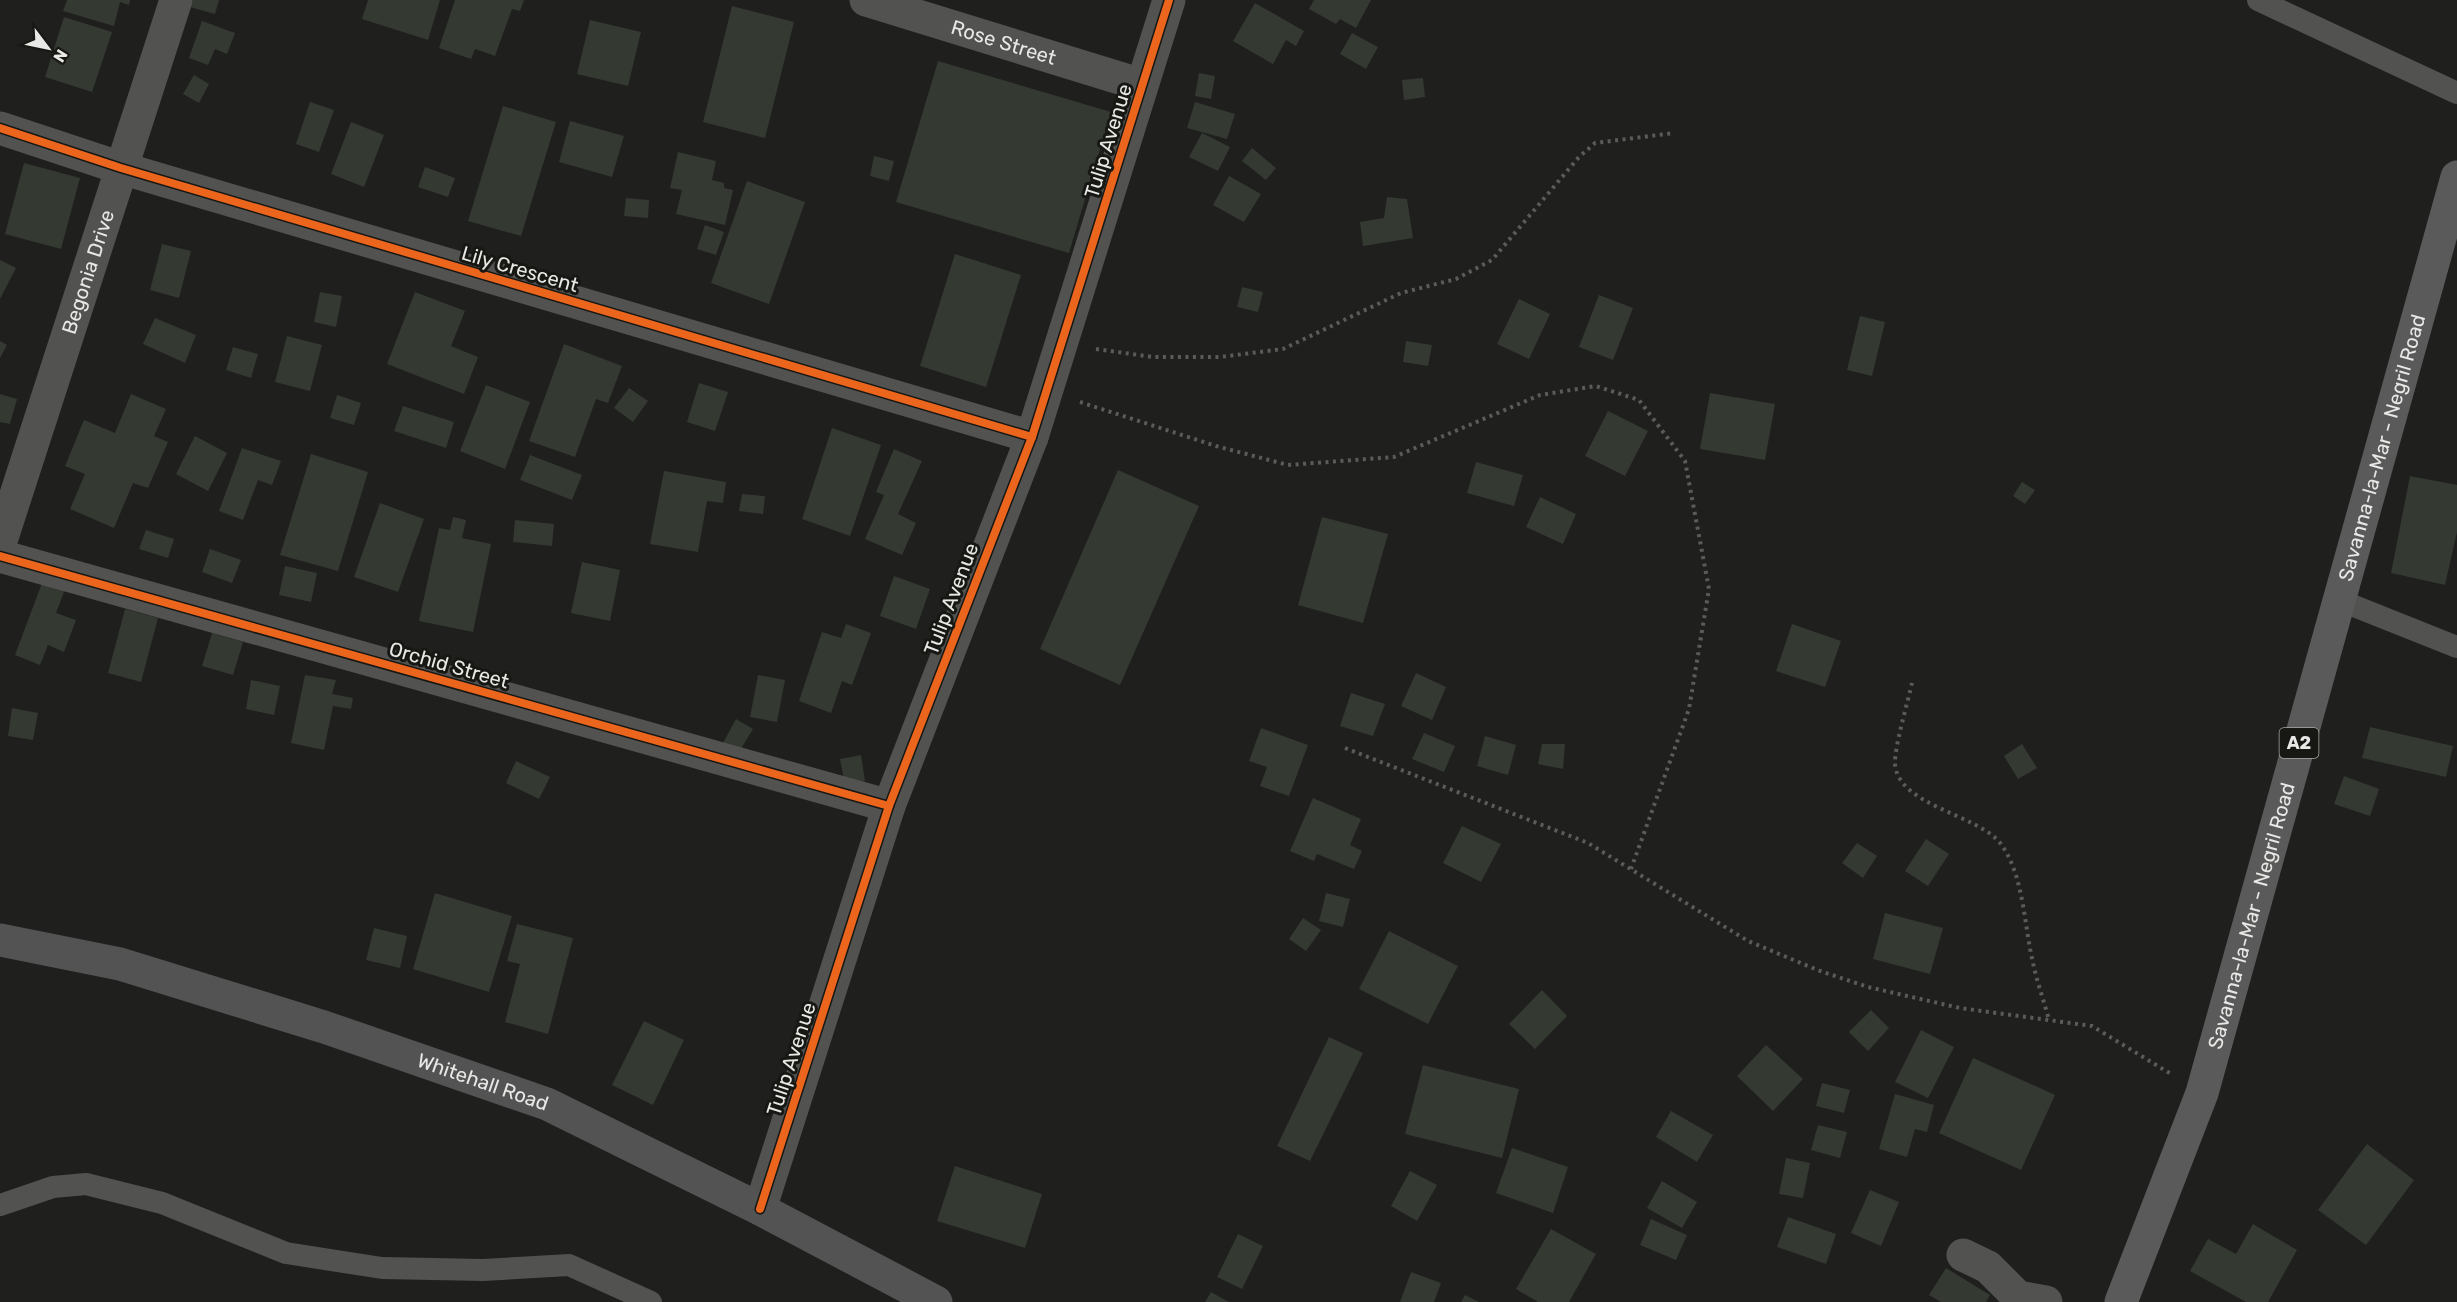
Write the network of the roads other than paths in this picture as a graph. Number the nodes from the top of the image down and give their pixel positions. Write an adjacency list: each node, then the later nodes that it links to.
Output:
1 (176, 0): 8 (street, Begonia Drive)
2 (866, 0): 5 (street, Rose Street)
3 (1169, 0): 5 (street, Tulip Avenue)
4 (2258, 0): 6 (lane)
5 (1142, 85): 10 (street, Tulip Avenue)
6 (2457, 93)
7 (0, 128): 8 (street, Lily Crescent)
8 (121, 168): 10 (street, Lily Crescent); 11 (street, Begonia Drive)
9 (2457, 177): 13 (main road, Savanna-la-Mar - Negril Road / A2)
10 (1032, 437): 15 (street, Tulip Avenue)
11 (0, 544)
12 (0, 556): 15 (street, Orchid Street)
13 (2338, 600): 14 (lane); 23 (main road, Savanna-la-Mar - Negril Road / A2)
14 (2457, 647)
15 (890, 806): 18 (street, Tulip Avenue)
16 (0, 940): 18 (main road, Whitehall Road)
17 (0, 1204): 20 (lane)
18 (760, 1209): 21 (main road, Whitehall Road)
19 (1963, 1255): 22 (street)
20 (651, 1302)
21 (936, 1302)
22 (2046, 1302)
23 (2121, 1302)

